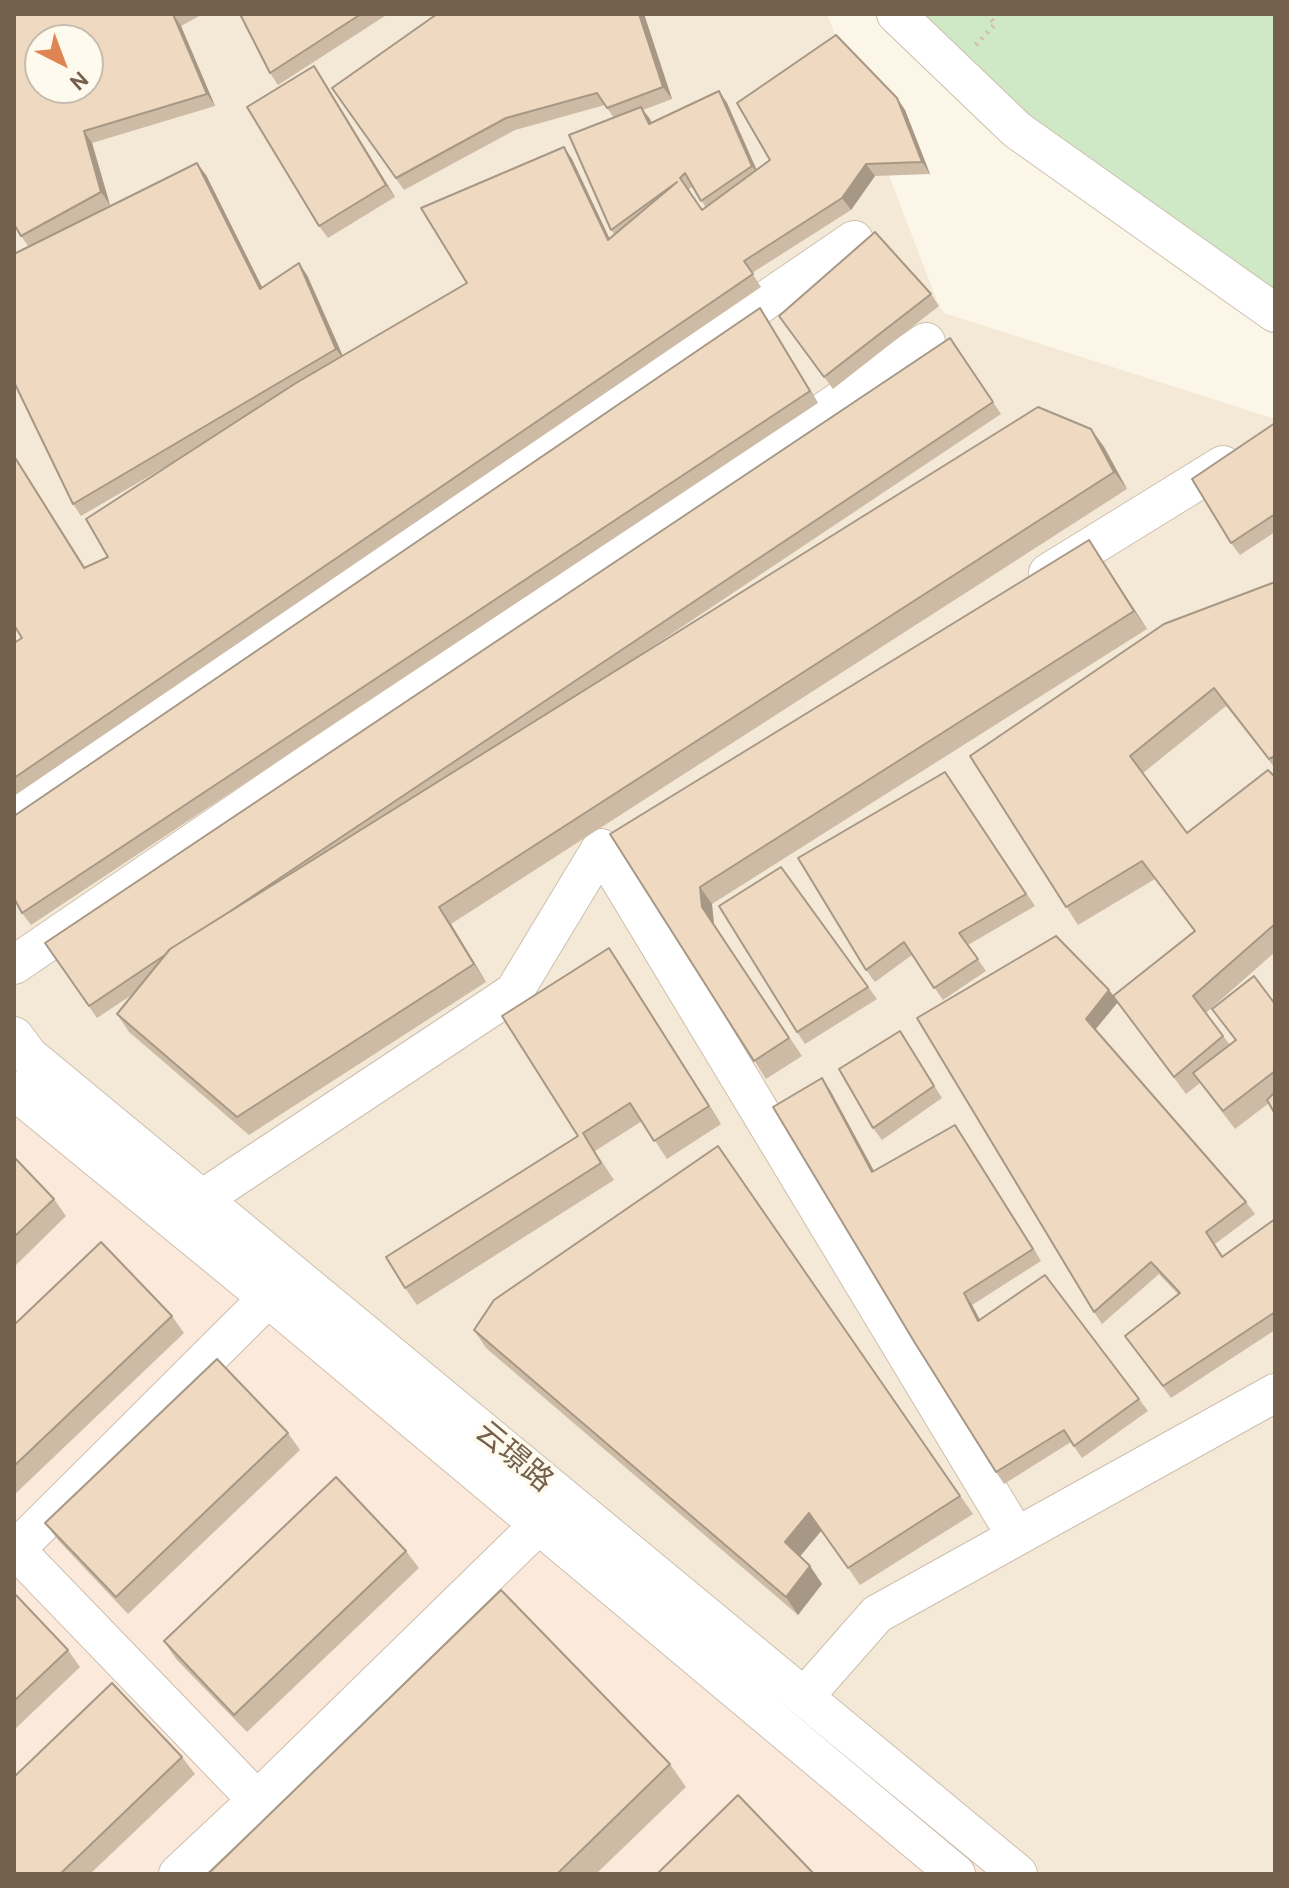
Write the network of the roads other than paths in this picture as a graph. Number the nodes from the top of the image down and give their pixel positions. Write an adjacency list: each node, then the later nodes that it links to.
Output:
1 (896, 14): 3 (street)
2 (854, 240): 7 (street)
3 (1275, 313)
4 (926, 342): 8 (street)
5 (1223, 465): 6 (street)
6 (1020, 590)
7 (14, 814)
8 (14, 965)
9 (19, 1053): 11 (street, 云璟路)
10 (14, 1090): 12 (street, 云璟路)
11 (202, 1199): 12 (street, 云璟路); 15 (street)
12 (280, 1286): 14 (street, 云璟路); 16 (street)
13 (1275, 1393): 15 (street)
14 (552, 1512): 17 (street, 云璟路); 18 (street); 20 (street, 云璟路)
15 (1016, 1536): 17 (street)
16 (15, 1549): 18 (street)
17 (804, 1697): 21 (street, 云璟路)
18 (257, 1800): 19 (street)
19 (178, 1874)
20 (956, 1874)
21 (1018, 1874)

